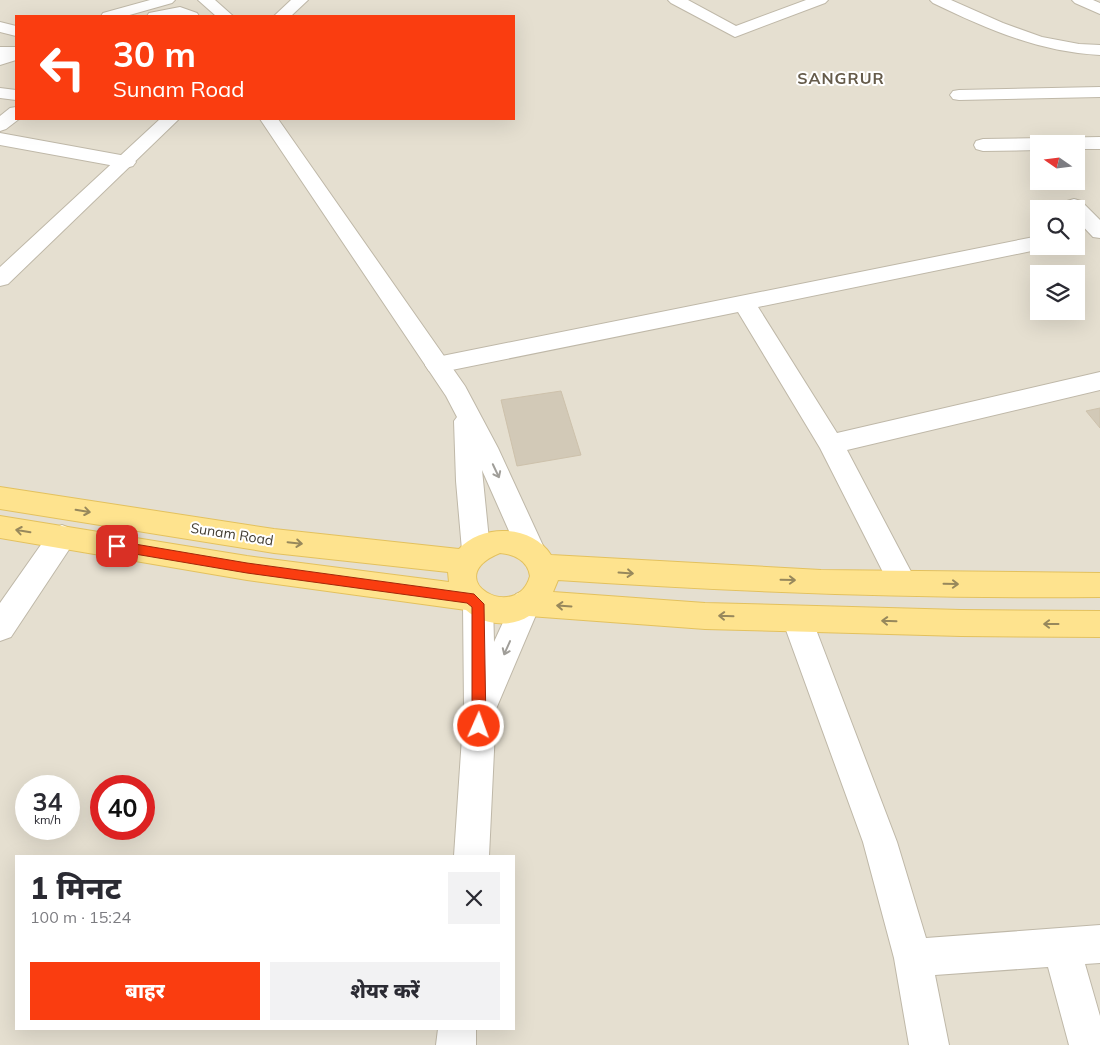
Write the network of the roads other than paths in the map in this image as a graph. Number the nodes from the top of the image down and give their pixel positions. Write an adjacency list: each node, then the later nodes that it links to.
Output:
1 (167, 0): 9 (street)
2 (206, 0): 12 (street)
3 (300, 0): 13 (street)
4 (676, 0): 5 (street)
5 (820, 0)
6 (938, 0): 16 (street)
7 (1080, 0): 8 (street)
8 (1100, 9)
9 (113, 15)
10 (161, 15): 11 (street)
11 (189, 15)
12 (224, 15)
13 (283, 15)
14 (0, 27): 15 (street)
15 (15, 31)
16 (1100, 50)
17 (0, 52): 18 (street)
18 (15, 52)
19 (15, 56): 20 (street)
20 (0, 60)
21 (1100, 92): 24 (street)
22 (0, 93): 23 (street)
23 (15, 95)
24 (959, 95)
25 (15, 113): 28 (street)
26 (169, 120): 34 (street)
27 (271, 121): 41 (street)
28 (0, 125)
29 (0, 139): 34 (street)
30 (1085, 143): 31 (street)
31 (1100, 143)
32 (1030, 144): 33 (street)
33 (983, 145)
34 (126, 162): 39 (street)
35 (1085, 216): 36 (street)
36 (1099, 231): 37 (street)
37 (1085, 233)
38 (1030, 245): 40 (street)
39 (0, 279)
40 (744, 303): 41 (street); 44 (street)
41 (437, 365): 43 (street)
42 (1100, 381): 44 (street)
43 (467, 412): 48 (street); 49 (street, one-way to 49)
44 (831, 444): 50 (street)
45 (0, 498): 48 (main road, Sunam Road, one-way to 48)
46 (0, 527): 47 (main road, one-way to 46)
47 (62, 537): 52 (main road); 56 (street)
48 (471, 556): 49 (main road); 52 (main road)
49 (537, 559): 50 (main road, one-way to 50); 53 (main road)
50 (903, 583): 51 (main road, one-way to 51)
51 (1100, 584)
52 (474, 601): 53 (main road); 57 (street)
53 (526, 603): 54 (main road, one-way to 53); 57 (street, one-way to 57)
54 (797, 619): 55 (main road, one-way to 54); 61 (street)
55 (1100, 624)
56 (0, 628)
57 (480, 708): 58 (street)
58 (471, 855)
59 (1100, 944): 60 (street)
60 (1061, 947): 61 (street); 65 (street)
61 (913, 958): 64 (street)
62 (457, 1030): 63 (street)
63 (456, 1045)
64 (929, 1045)
65 (1089, 1045)

